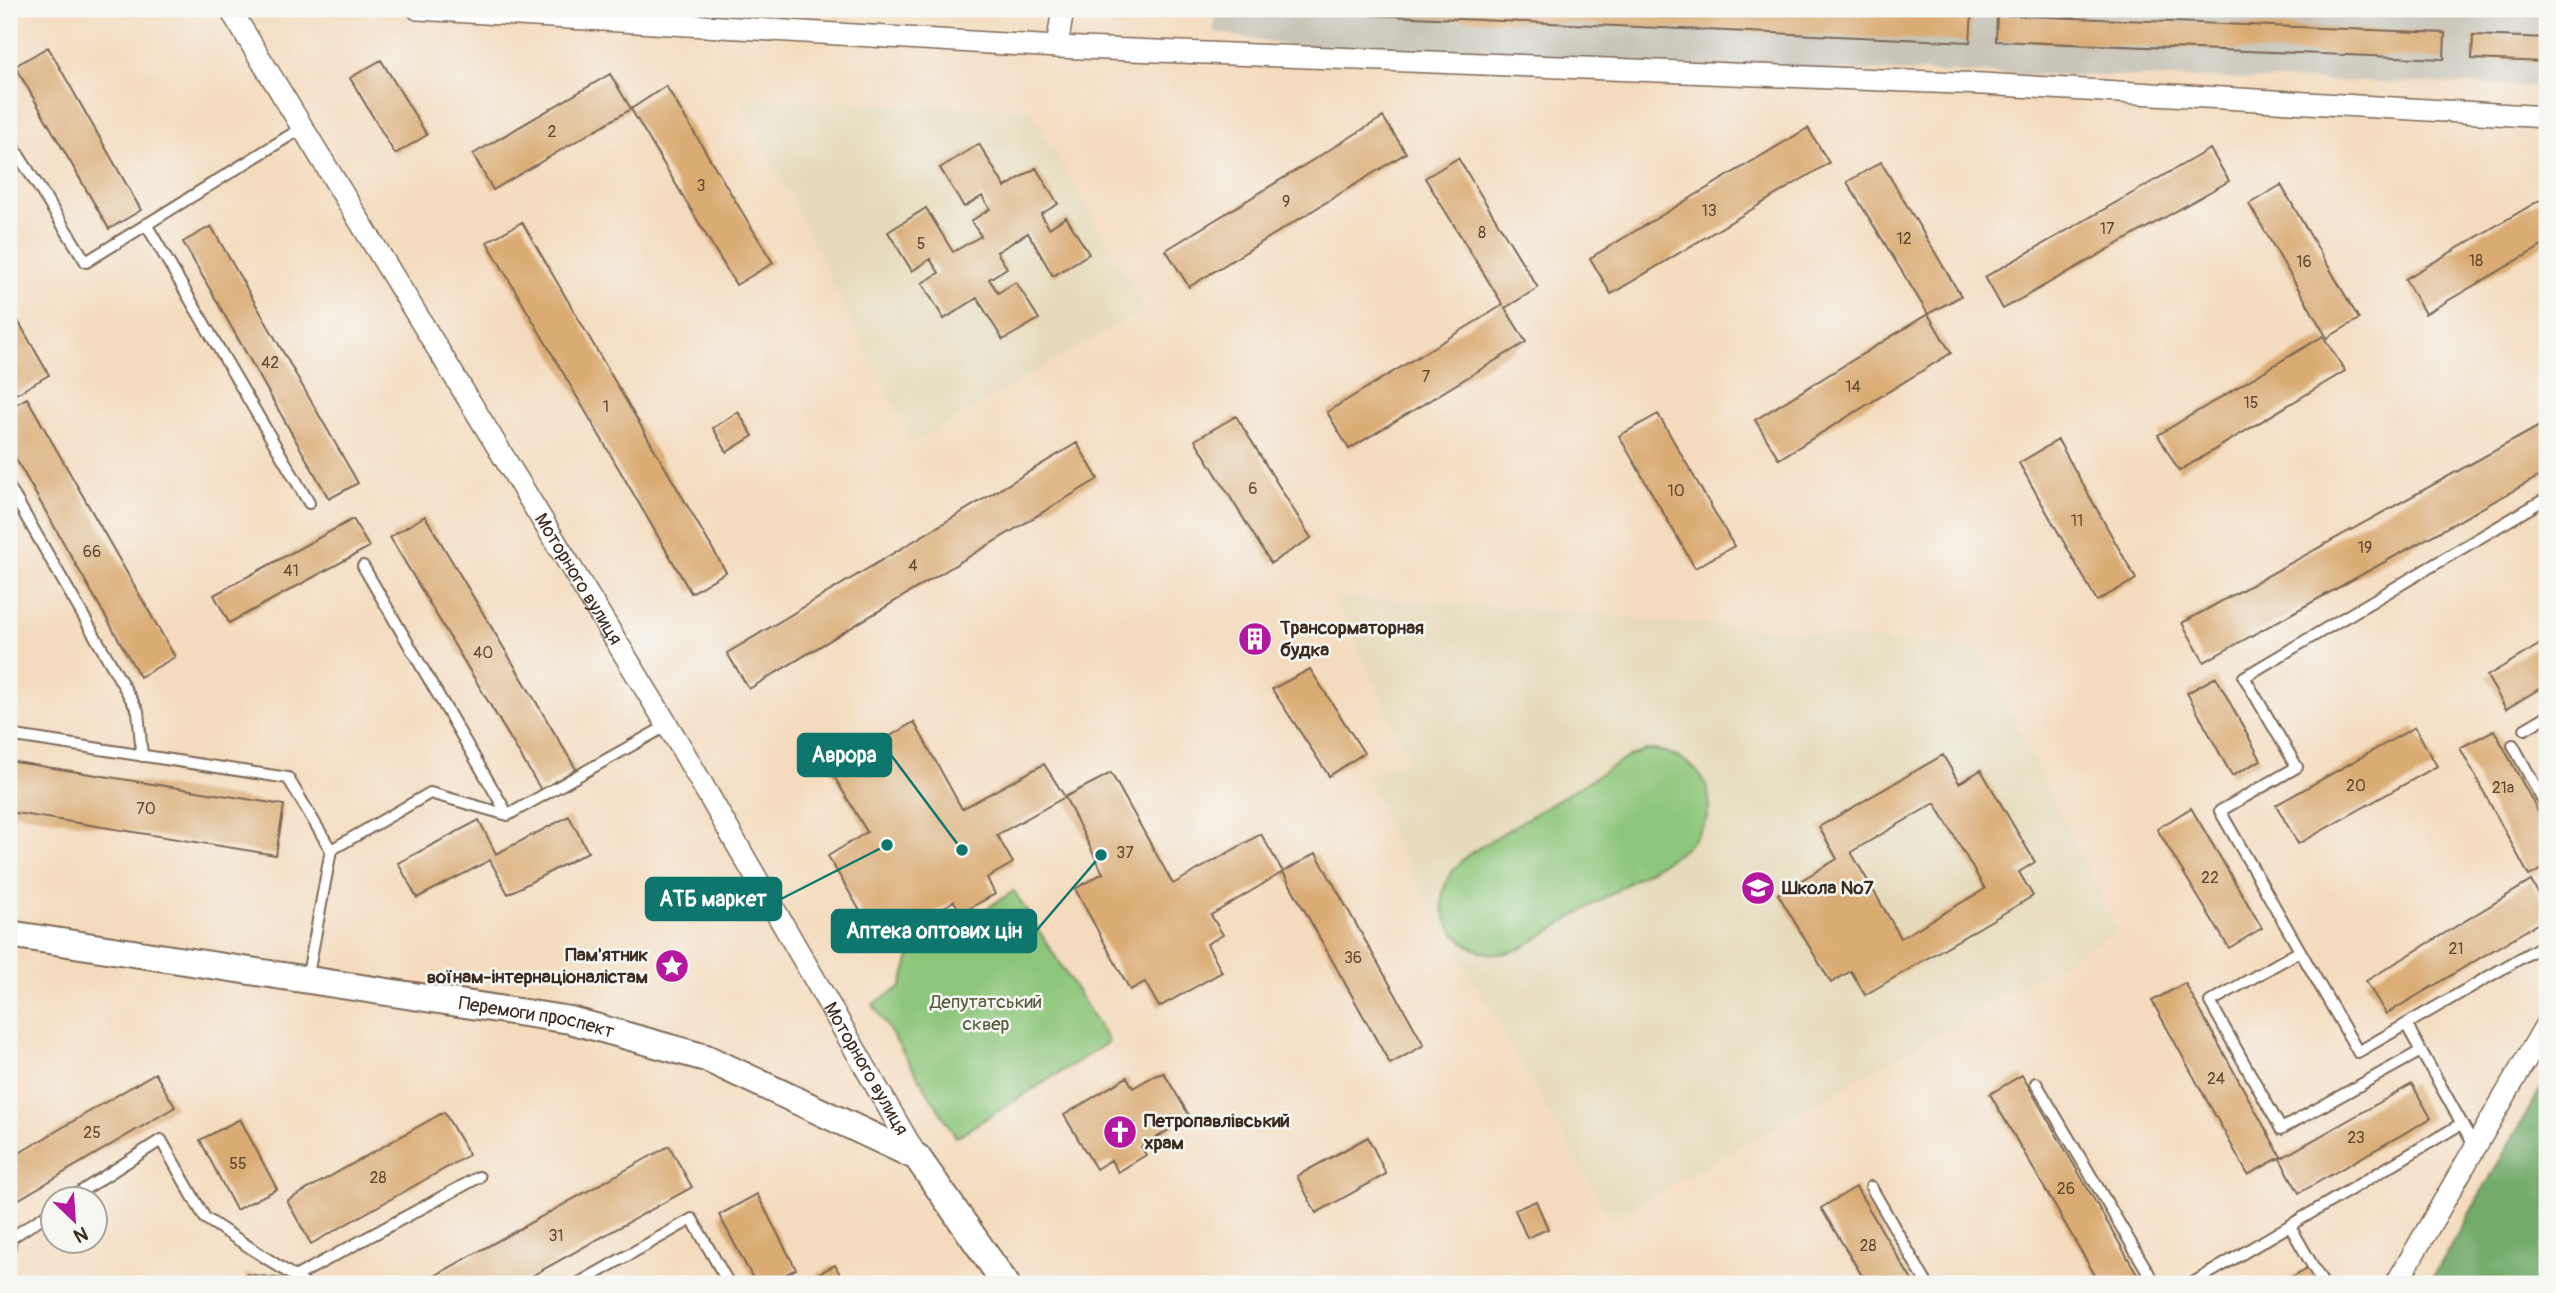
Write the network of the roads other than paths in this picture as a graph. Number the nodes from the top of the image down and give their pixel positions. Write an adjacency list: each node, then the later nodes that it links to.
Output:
1 (230, 9): 6 (street, Моторного вулиця)
2 (418, 9): 4 (street)
3 (1063, 9): 4 (street)
4 (1057, 47): 5 (street)
5 (2547, 117)
6 (302, 128): 8 (lane); 14 (street, Моторного вулиця)
7 (9, 140): 8 (lane)
8 (146, 225): 11 (lane)
9 (9, 487): 18 (lane)
10 (2547, 498): 24 (lane)
11 (309, 503)
12 (363, 566): 20 (lane)
13 (2547, 716): 15 (lane)
14 (668, 725): 20 (lane); 32 (street, Моторного вулиця)
15 (2525, 729)
16 (9, 735): 18 (lane)
17 (2513, 745): 19 (lane)
18 (142, 756): 21 (lane)
19 (2547, 808)
20 (508, 815): 21 (lane)
21 (331, 850): 25 (lane)
22 (9, 934): 25 (street, Перемоги проспект)
23 (2547, 943): 27 (lane)
24 (2300, 951): 27 (lane); 28 (lane)
25 (307, 980): 32 (street, Перемоги проспект)
26 (2547, 1023): 31 (street)
27 (2406, 1024): 28 (lane)
28 (2421, 1051): 30 (lane)
29 (2036, 1083): 45 (lane)
30 (2461, 1124): 31 (lane); 37 (lane)
31 (2475, 1148): 48 (street)
32 (917, 1157): 43 (street)
33 (479, 1177): 40 (lane)
34 (94, 1184): 40 (lane)
35 (1871, 1187): 44 (lane)
36 (38, 1220): 38 (lane)
37 (2290, 1226): 46 (lane); 47 (lane)
38 (10, 1237): 39 (lane)
39 (9, 1251)
40 (300, 1281)
41 (577, 1284): 42 (lane)
42 (729, 1284)
43 (1006, 1284)
44 (1927, 1284)
45 (2155, 1284)
46 (2191, 1284)
47 (2323, 1284)
48 (2396, 1284)

